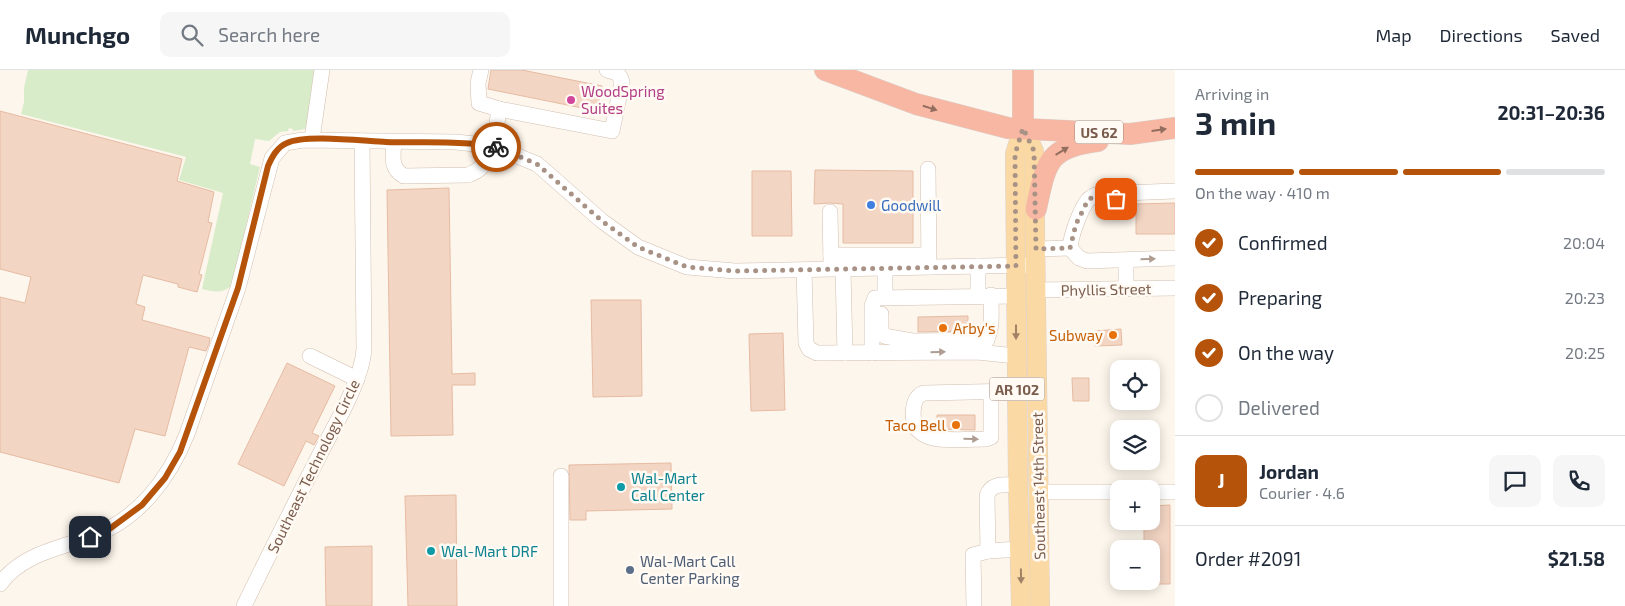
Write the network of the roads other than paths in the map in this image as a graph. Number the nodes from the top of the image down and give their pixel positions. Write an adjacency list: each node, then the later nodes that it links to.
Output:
1 (322, 70): 10 (street)
2 (481, 70): 6 (street)
3 (607, 70): 6 (street)
4 (825, 70): 7 (highway, one-way to 7)
5 (1023, 70): 7 (highway, Southeast 14th Street)
6 (499, 109): 13 (street)
7 (1023, 128): 9 (highway, US 62); 18 (main road, Southeast 14th Street / AR 102); 27 (main road, Southeast 14th Street / AR 102)
8 (1175, 128): 9 (highway, US 62, one-way to 8)
9 (1130, 134): 18 (highway, US 62, one-way to 9)
10 (312, 140): 11 (street); 53 (street)
11 (362, 141): 12 (street); 41 (street, Southeast Technology Circle)
12 (394, 142): 13 (street); 13 (street)
13 (493, 146): 29 (street)
14 (928, 169): 24 (street)
15 (1175, 191): 16 (street)
16 (1098, 194): 17 (street); 20 (street)
17 (1175, 201)
18 (1036, 209): 21 (main road, Southeast 14th Street / AR 102)
19 (830, 212): 25 (street)
20 (1070, 248): 21 (street); 23 (street)
21 (1036, 257): 27 (street); 32 (main road, Southeast 14th Street / AR 102)
22 (1175, 258): 23 (street, one-way to 22)
23 (1126, 260): 31 (street)
24 (928, 261): 25 (street); 26 (street); 28 (street)
25 (835, 264): 28 (street); 29 (street); 37 (street)
26 (978, 266): 27 (street); 33 (street)
27 (1016, 266): 34 (main road, Southeast 14th Street / AR 102)
28 (885, 268): 35 (street)
29 (804, 270): 37 (street)
30 (1175, 288): 31 (street, Phyllis Street)
31 (1126, 289): 32 (street, Phyllis Street)
32 (1036, 290): 44 (main road, Southeast 14th Street / AR 102)
33 (985, 295): 34 (street); 35 (street); 36 (street)
34 (1016, 296): 40 (main road, Southeast 14th Street / AR 102, one-way to 40)
35 (885, 297): 36 (street); 38 (street)
36 (982, 346): 38 (street, one-way to 36); 40 (street)
37 (845, 353): 38 (street)
38 (872, 353)
39 (310, 356): 41 (street)
40 (1016, 356): 42 (main road, Southeast 14th Street / AR 102)
41 (357, 378): 54 (street, Southeast Technology Circle)
42 (1017, 391): 43 (street); 44 (street); 46 (main road, Southeast 14th Street / AR 102)
43 (991, 392): 43 (street, one-way to 43)
44 (1037, 396): 47 (main road, Southeast 14th Street / AR 102)
45 (561, 476): 55 (street)
46 (1018, 485): 51 (main road, Southeast 14th Street / AR 102); 52 (street)
47 (1038, 492): 48 (street); 58 (main road, Southeast 14th Street / AR 102)
48 (1110, 492)
49 (1160, 492): 50 (street)
50 (1175, 492)
51 (1020, 549): 52 (street); 57 (main road, Southeast 14th Street / AR 102, one-way to 57)
52 (988, 550): 56 (street)
53 (0, 584)
54 (244, 606)
55 (560, 606)
56 (974, 606)
57 (1021, 606)
58 (1040, 606)

